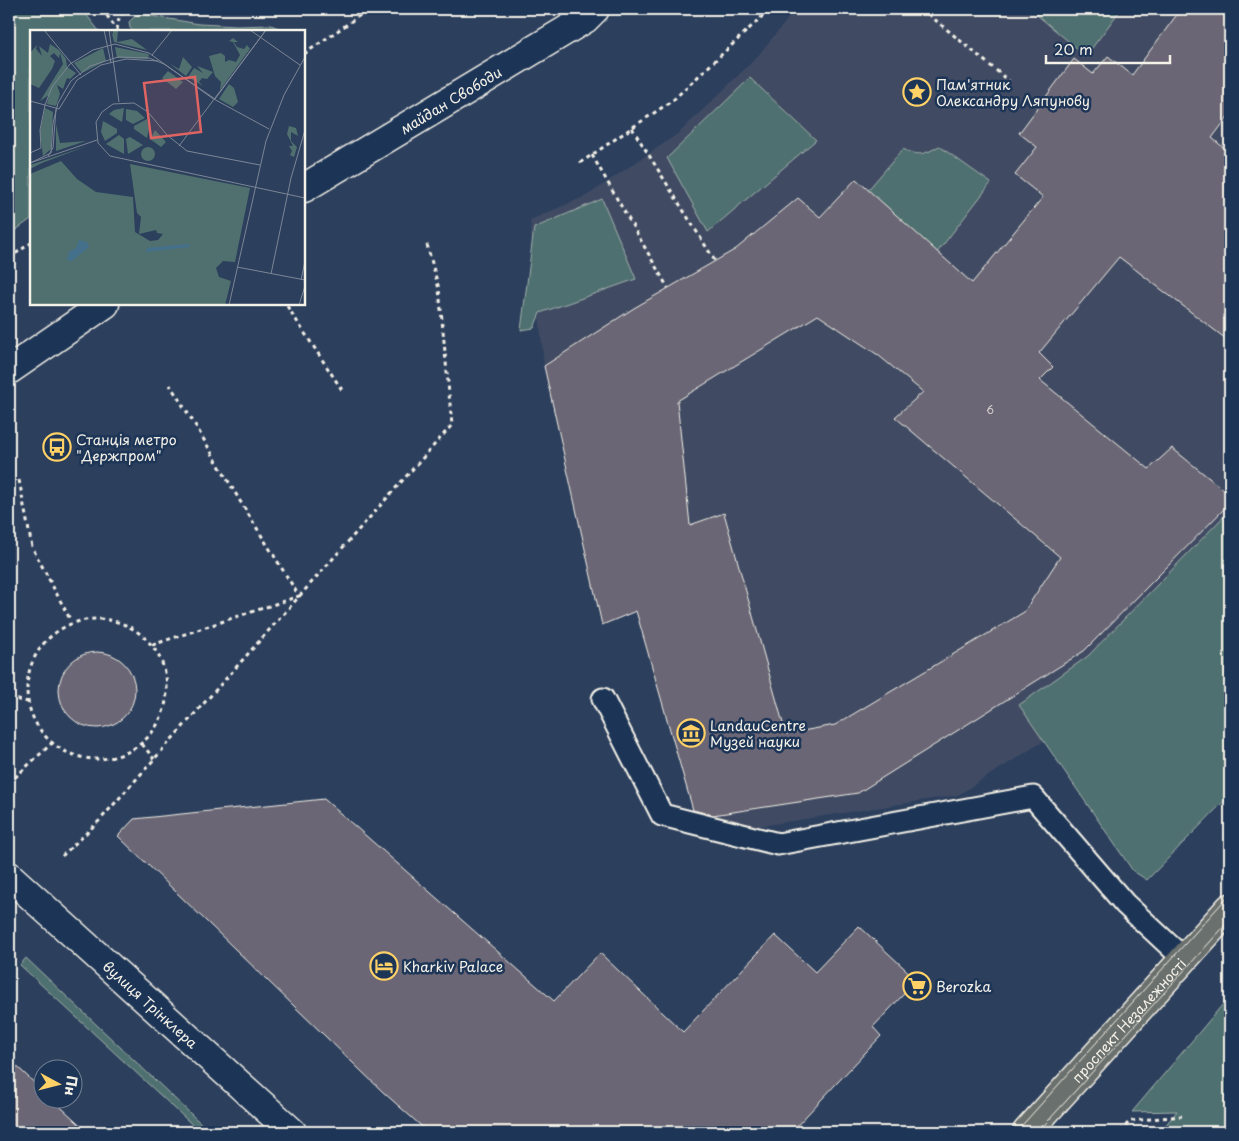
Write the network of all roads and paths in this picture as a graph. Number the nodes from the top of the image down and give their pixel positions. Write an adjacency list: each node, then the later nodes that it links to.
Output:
1 (102, 9): 9 (path)
2 (125, 9): 10 (path)
3 (247, 9): 4 (path)
4 (333, 9)
5 (369, 9): 11 (path)
6 (595, 9): 16 (main road, майдан Свободи)
7 (769, 9): 13 (path)
8 (922, 9): 12 (path)
9 (117, 30)
10 (118, 30)
11 (305, 53)
12 (1010, 81)
13 (632, 128): 14 (path); 20 (path)
14 (592, 155): 15 (path); 21 (path)
15 (580, 163)
16 (305, 187)
17 (426, 240): 28 (path)
18 (30, 244): 19 (path)
19 (9, 258)
20 (715, 261)
21 (668, 288)
22 (105, 305): 24 (main road)
23 (287, 306): 26 (path)
24 (9, 370)
25 (170, 385): 28 (path)
26 (344, 394)
27 (19, 480): 29 (path)
28 (299, 596): 30 (path); 36 (path)
29 (71, 621): 30 (path); 33 (path)
30 (152, 645): 35 (path)
31 (9, 698): 33 (path)
32 (603, 699): 41 (lane)
33 (28, 702): 34 (path)
34 (52, 743): 35 (path); 37 (path)
35 (142, 744): 36 (path)
36 (154, 759): 38 (path)
37 (9, 784)
38 (62, 856)
39 (9, 876): 43 (main road, вулиця Трінклера)
40 (1230, 908): 41 (main road, проспект Незалежності)
41 (1184, 959): 44 (main road, проспект Незалежності)
42 (1182, 1116): 45 (path)
43 (292, 1132)
44 (1027, 1132)
45 (1120, 1132)

